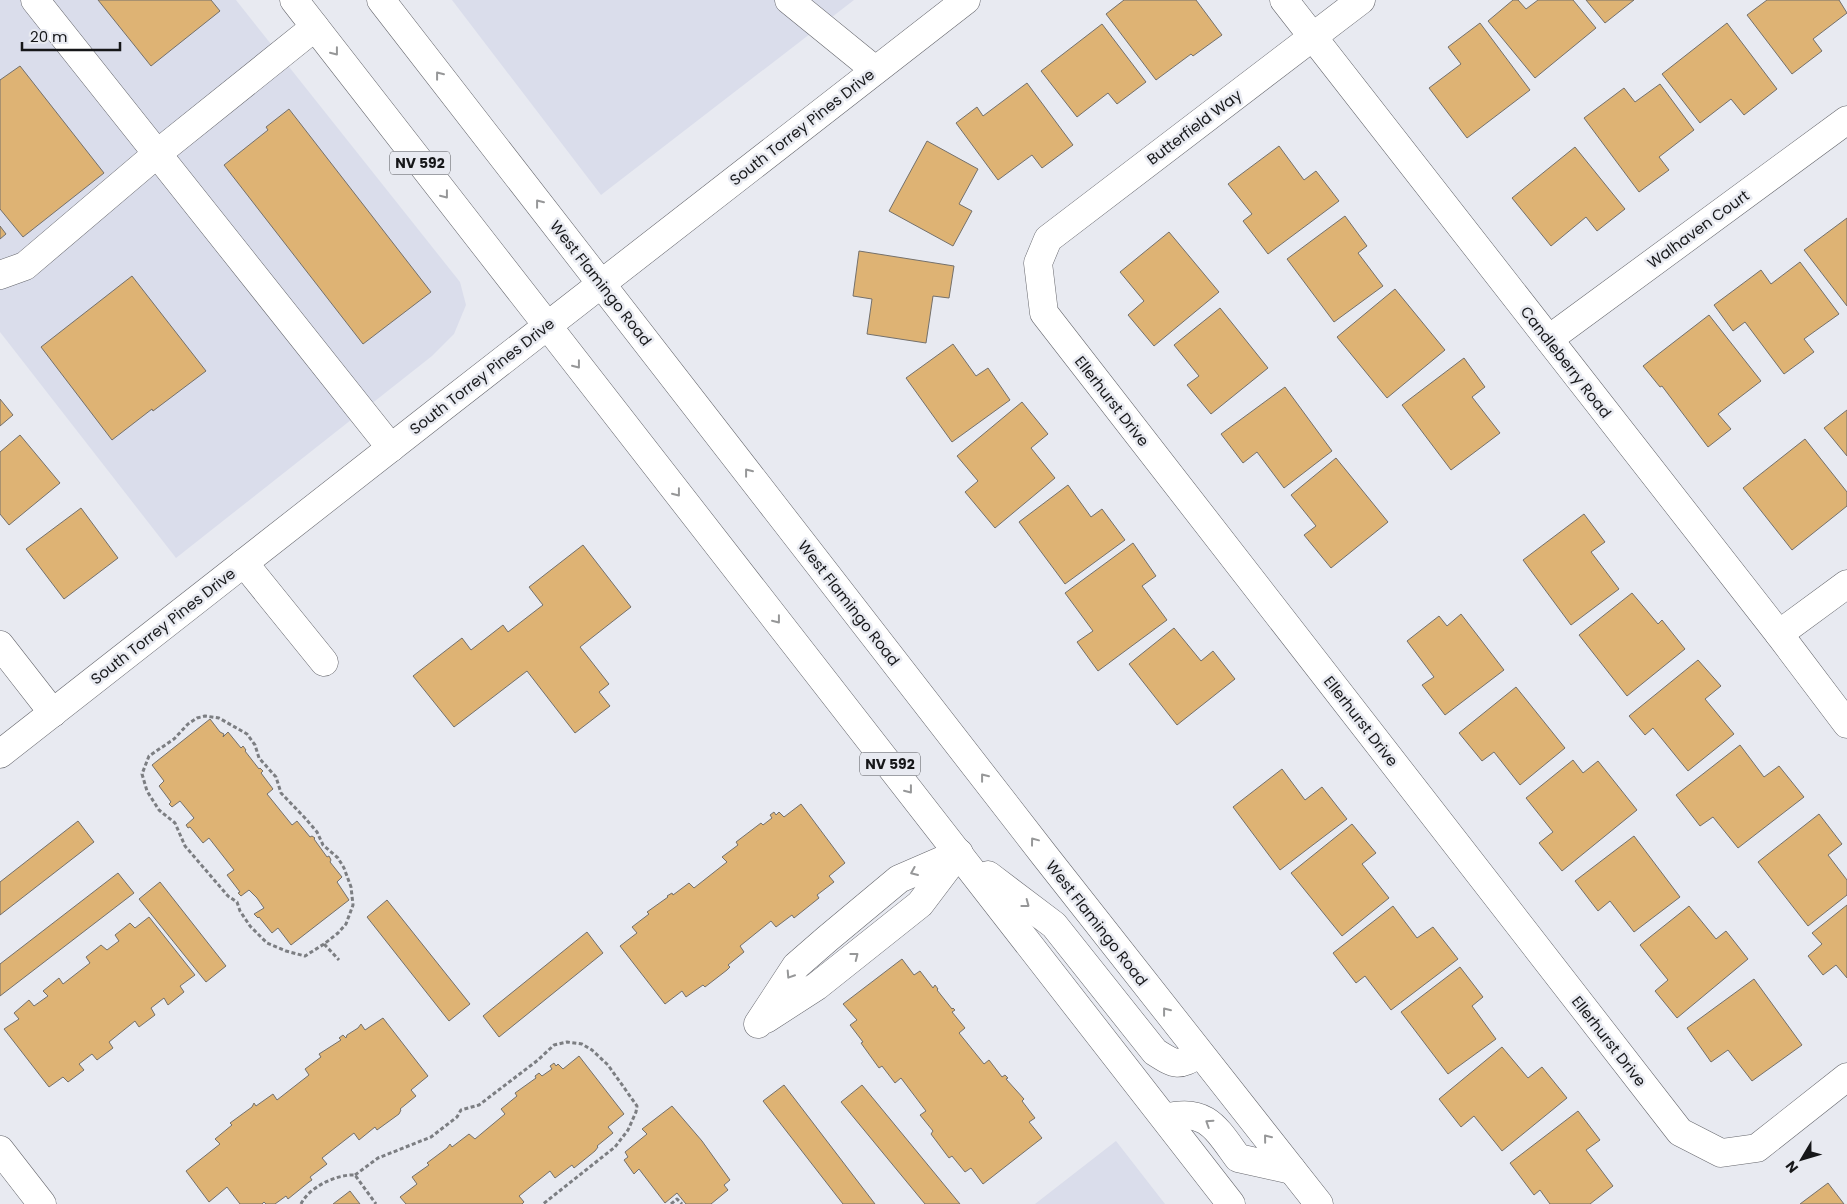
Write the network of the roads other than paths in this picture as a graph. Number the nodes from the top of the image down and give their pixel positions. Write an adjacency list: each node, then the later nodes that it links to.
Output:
1 (35, 0): 12 (main road)
2 (294, 0): 8 (main road, NV 592)
3 (381, 0): 15 (main road, West Flamingo Road, one-way to 3)
4 (789, 0): 10 (main road)
5 (966, 0): 10 (main road, South Torrey Pines Drive)
6 (1284, 0): 9 (main road, Candleberry Road)
7 (1361, 0): 9 (main road, Butterfield Way)
8 (315, 27): 12 (main road); 16 (main road, NV 592, one-way to 16)
9 (1313, 36): 13 (main road, Butterfield Way); 17 (main road, Candleberry Road)
10 (875, 70): 15 (main road, South Torrey Pines Drive)
11 (1847, 120): 17 (main road, Walhaven Court)
12 (158, 153): 14 (main road); 18 (main road)
13 (1038, 263): 29 (main road, Ellerhurst Drive)
14 (0, 275)
15 (601, 284): 16 (main road, South Torrey Pines Drive); 28 (main road, West Flamingo Road, one-way to 15)
16 (546, 326): 18 (main road, South Torrey Pines Drive); 27 (main road, NV 592, one-way to 27)
17 (1549, 339): 21 (main road, Candleberry Road)
18 (390, 448): 19 (main road, South Torrey Pines Drive)
19 (244, 563): 23 (main road); 24 (main road, South Torrey Pines Drive)
20 (1847, 584): 21 (main road)
21 (1779, 634): 25 (main road, Candleberry Road)
22 (0, 645): 24 (main road)
23 (324, 662)
24 (53, 713): 26 (main road, South Torrey Pines Drive)
25 (1847, 724)
26 (0, 754)
27 (959, 853): 27 (main road, one-way to 27); 28 (main road, one-way to 28); 30 (main road, NV 592)
28 (1200, 1054): 32 (main road, West Flamingo Road, one-way to 28)
29 (1847, 1077)
30 (1164, 1118): 32 (main road, one-way to 30); 34 (main road, NV 592)
31 (0, 1150): 33 (main road)
32 (1292, 1170): 35 (main road, West Flamingo Road)
33 (42, 1204)
34 (1231, 1204)
35 (1319, 1204)

